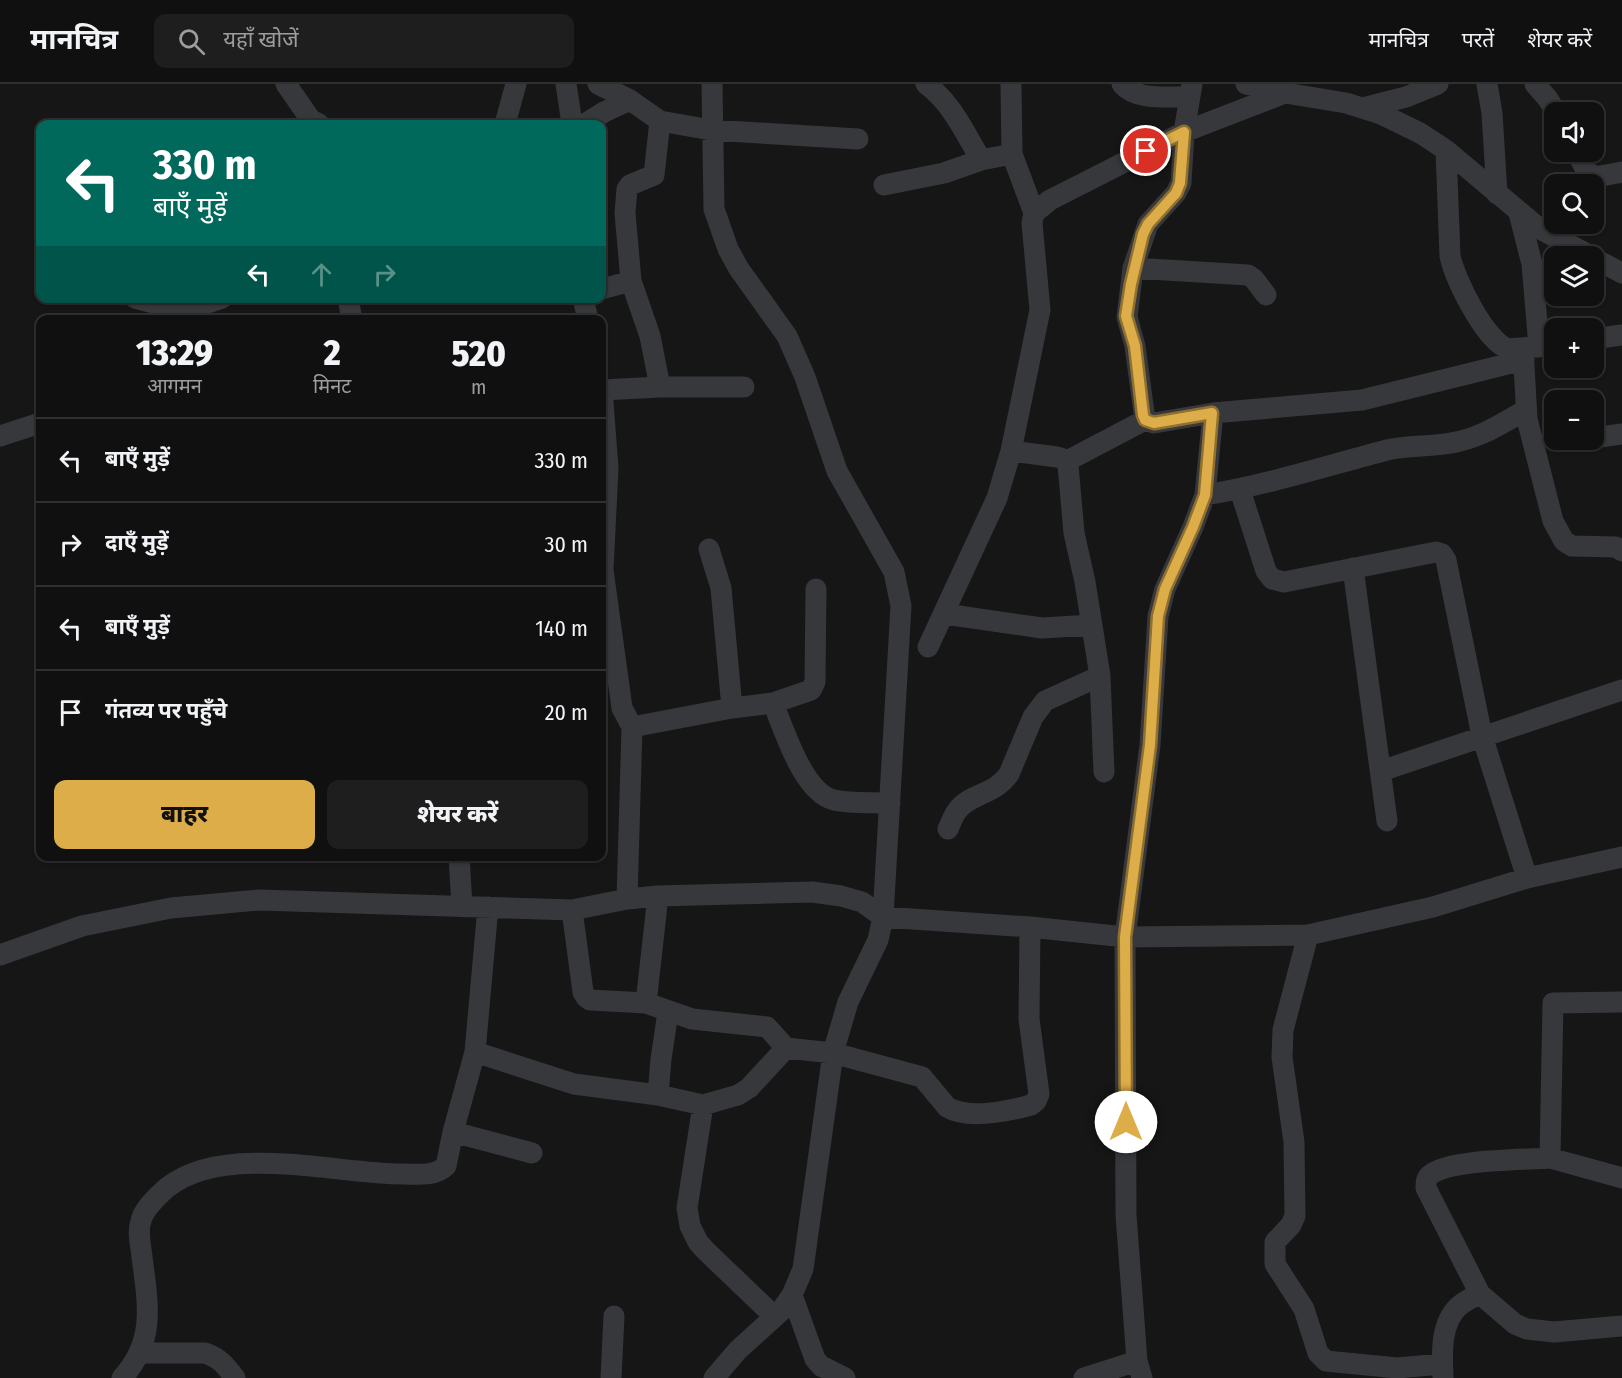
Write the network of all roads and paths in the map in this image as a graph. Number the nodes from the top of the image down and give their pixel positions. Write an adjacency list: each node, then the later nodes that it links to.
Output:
1 (286, 84): 19 (street)
2 (516, 84): 20 (street)
3 (566, 84): 21 (street)
4 (597, 84): 16 (street)
5 (712, 84): 24 (street)
6 (926, 84): 29 (street)
7 (1011, 84): 28 (street)
8 (1122, 84): 13 (street)
9 (1246, 84): 15 (street)
10 (1438, 84): 18 (street)
11 (1487, 84): 33 (street)
12 (1535, 84): 17 (street)
13 (1191, 90): 25 (street)
14 (1309, 90): 15 (street); 18 (street)
15 (1285, 93): 25 (street)
16 (630, 100): 22 (street); 23 (street)
17 (1550, 102)
18 (1363, 108): 27 (street)
19 (312, 120)
20 (506, 120)
21 (571, 120)
22 (591, 120)
23 (660, 121): 24 (street); 40 (street)
24 (711, 130): 26 (street); 81 (street)
25 (1184, 132): 34 (street); 38 (street)
26 (858, 139)
27 (1446, 150): 33 (street); 48 (street)
28 (1012, 154): 29 (street); 34 (street)
29 (981, 160): 32 (street)
30 (1582, 162): 31 (street)
31 (1622, 172)
32 (884, 185)
33 (1497, 194): 35 (street)
34 (1034, 213): 60 (street)
35 (1519, 213): 36 (street); 48 (street)
36 (1572, 246)
37 (1604, 263): 39 (street)
38 (1133, 268): 42 (street); 54 (street)
39 (1622, 273)
40 (631, 281): 41 (street); 49 (street)
41 (606, 288)
42 (1266, 295)
43 (148, 303): 45 (street)
44 (214, 307): 45 (street)
45 (179, 315)
46 (1622, 335): 47 (street)
47 (1604, 337)
48 (1535, 350): 52 (street); 53 (street)
49 (660, 387): 50 (street); 51 (street)
50 (744, 387)
51 (606, 389)
52 (1526, 410): 63 (street); 66 (street)
53 (1212, 413): 54 (street); 64 (street)
54 (1145, 420): 61 (street)
55 (36, 424): 57 (street)
56 (1622, 434): 58 (street)
57 (0, 436)
58 (1604, 436)
59 (606, 442): 62 (street)
60 (1011, 451): 61 (street); 70 (street)
61 (1066, 461): 71 (street)
62 (606, 481)
63 (1240, 490): 64 (street); 67 (street)
64 (1205, 495): 95 (street)
65 (709, 549): 76 (street)
66 (1622, 551)
67 (1353, 568): 78 (street); 79 (street)
68 (816, 589): 75 (street)
69 (606, 599): 77 (street)
70 (945, 614): 71 (street); 72 (street)
71 (1092, 625): 73 (street)
72 (928, 647)
73 (1100, 676): 80 (street); 83 (street)
74 (1622, 690): 78 (street)
75 (773, 703): 76 (street); 81 (street)
76 (732, 708): 77 (street)
77 (633, 728): 88 (street)
78 (1482, 736): 79 (street); 86 (street)
79 (1381, 771): 82 (street)
80 (1104, 772)
81 (890, 803): 92 (street)
82 (1387, 821)
83 (948, 829)
84 (1622, 857): 86 (street)
85 (459, 861): 89 (street)
86 (1527, 878): 94 (street)
87 (658, 896): 88 (street); 92 (street); 98 (street)
88 (627, 899): 91 (street)
89 (462, 906): 90 (street); 96 (street)
90 (488, 907): 91 (street); 101 (street)
91 (572, 910): 98 (street)
92 (884, 917): 93 (street); 102 (street)
93 (1030, 927): 95 (street); 102 (street)
94 (1308, 934): 95 (street); 116 (street)
95 (1125, 937): 115 (street)
96 (0, 955)
97 (1622, 1002): 107 (street)
98 (646, 1003): 99 (street)
99 (669, 1012): 100 (street); 103 (street)
100 (786, 1048): 102 (street); 104 (street)
101 (475, 1052): 103 (street); 105 (street)
102 (832, 1053): 110 (street)
103 (658, 1095): 104 (street)
104 (703, 1105): 112 (street)
105 (453, 1132): 106 (street); 114 (street)
106 (532, 1153)
107 (1550, 1158): 108 (street); 109 (street)
108 (1622, 1178)
109 (1480, 1294): 113 (street); 116 (street)
110 (792, 1295): 112 (street); 121 (street)
111 (614, 1316): 119 (street)
112 (775, 1317): 120 (street)
113 (1622, 1326)
114 (140, 1353): 117 (street); 118 (street)
115 (1139, 1370): 122 (street)
116 (1442, 1371)
117 (122, 1378)
118 (235, 1378)
119 (610, 1378)
120 (714, 1378)
121 (845, 1378)
122 (1084, 1378)

